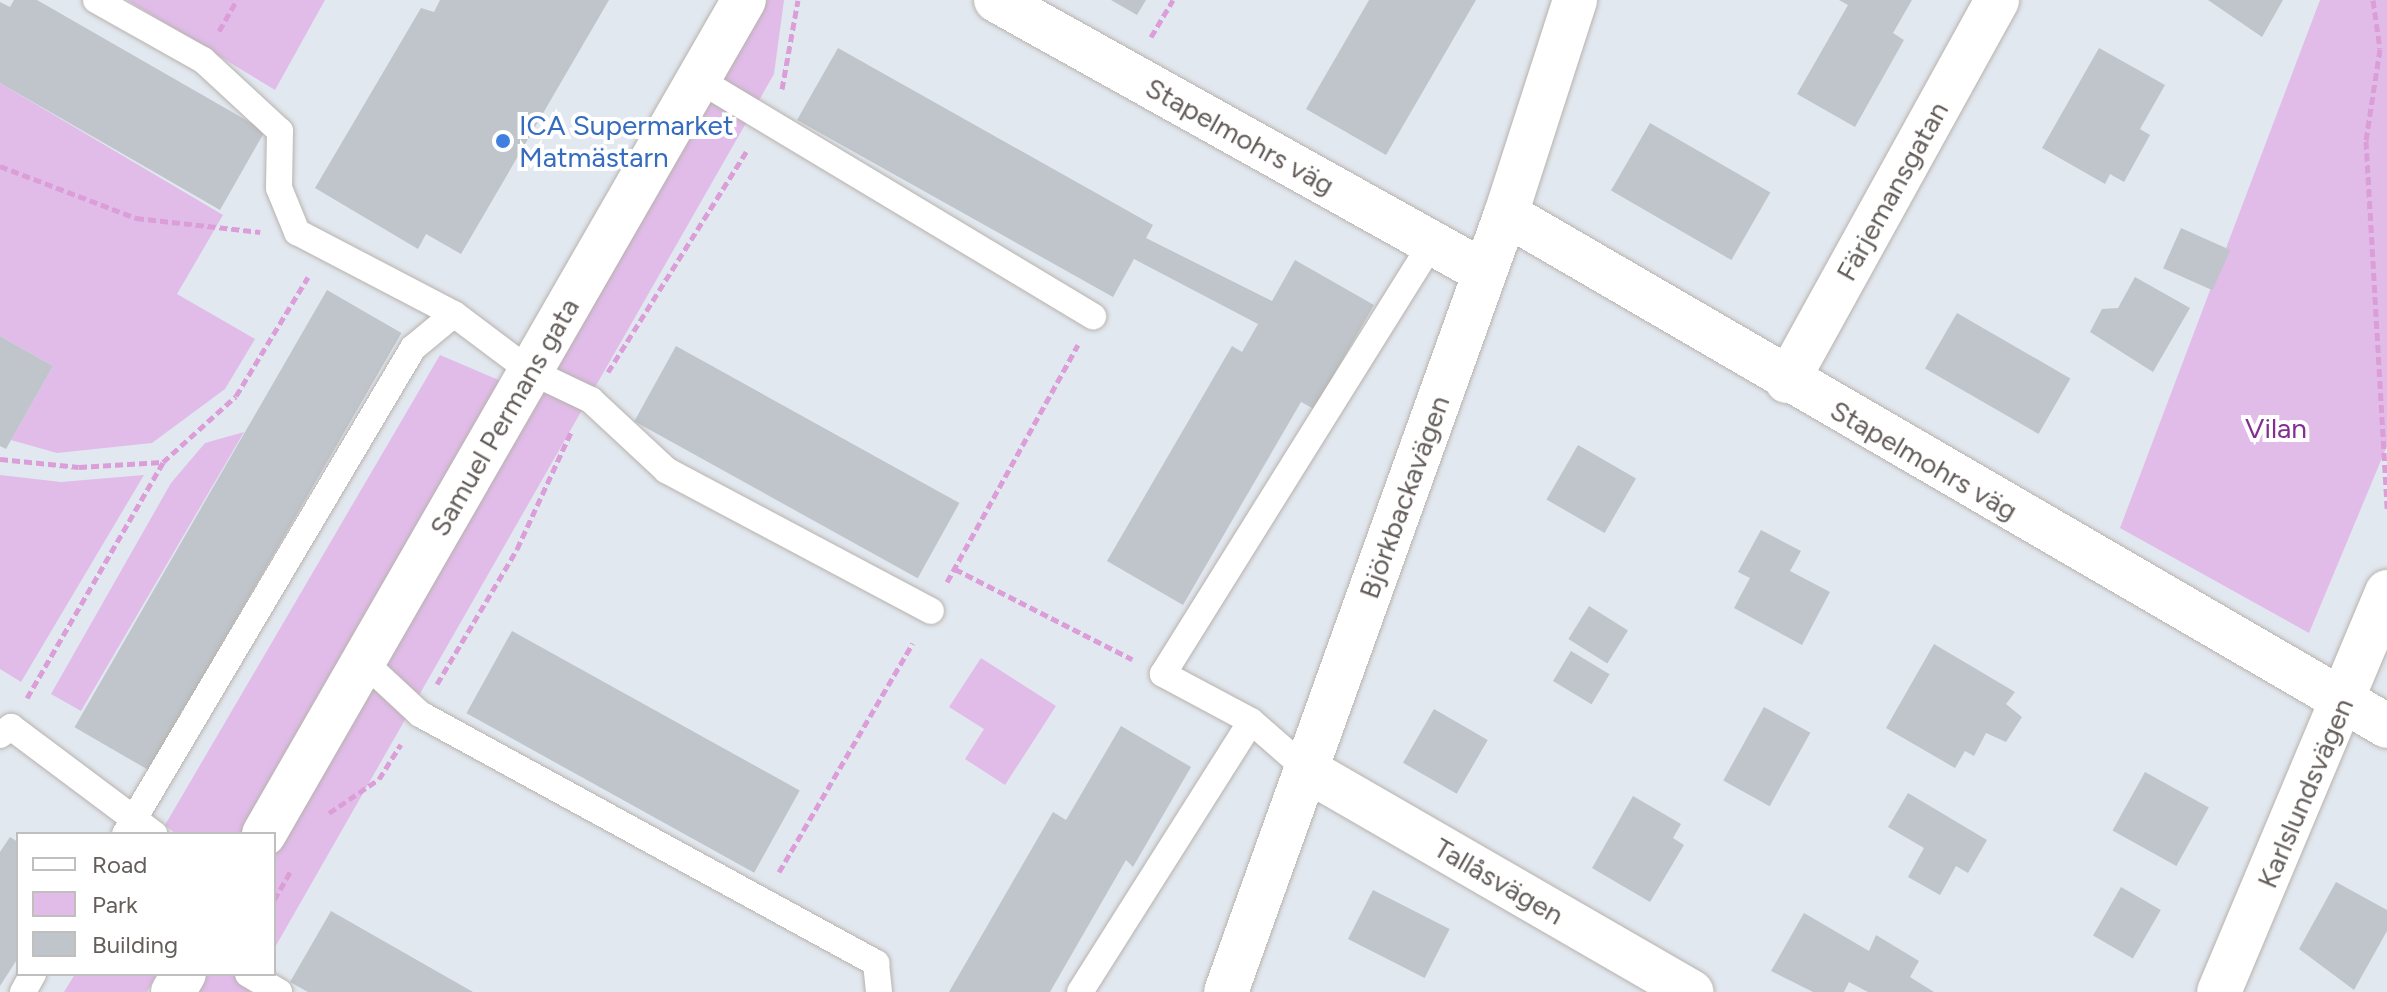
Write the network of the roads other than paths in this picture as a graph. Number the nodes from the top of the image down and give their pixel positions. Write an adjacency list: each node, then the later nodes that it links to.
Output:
1 (96, 0): 10 (lane)
2 (744, 0): 6 (street, Samuel Permans gata)
3 (996, 0): 8 (street, Stapelmohrs väg)
4 (1575, 0): 7 (street, Björkbackavägen)
5 (1997, 0): 13 (street, Färjemansgatan)
6 (698, 79): 11 (lane); 12 (street, Samuel Permans gata)
7 (1506, 214): 9 (street, Björkbackavägen); 13 (street, Stapelmohrs väg)
8 (1433, 241): 9 (street, Stapelmohrs väg); 18 (lane)
9 (1484, 272): 21 (street, Björkbackavägen)
10 (454, 314): 12 (lane); 22 (lane)
11 (1093, 316)
12 (530, 371): 15 (lane); 16 (street, Samuel Permans gata)
13 (1787, 381): 17 (street, Stapelmohrs väg)
14 (2387, 592): 17 (street, Karlslundsvägen)
15 (931, 611)
16 (363, 661): 23 (street, Samuel Permans gata); 26 (lane)
17 (2344, 702): 19 (street, Stapelmohrs väg); 30 (street, Karlslundsvägen)
18 (1251, 721): 21 (lane); 27 (lane)
19 (2387, 726)
20 (6, 731): 22 (lane)
21 (1307, 770): 28 (street, Björkbackavägen); 29 (street, Tallåsvägen)
22 (138, 829)
23 (265, 832)
24 (251, 976): 25 (lane)
25 (279, 992)
26 (879, 992)
27 (1080, 992)
28 (1226, 992)
29 (1691, 992)
30 (2219, 992)

